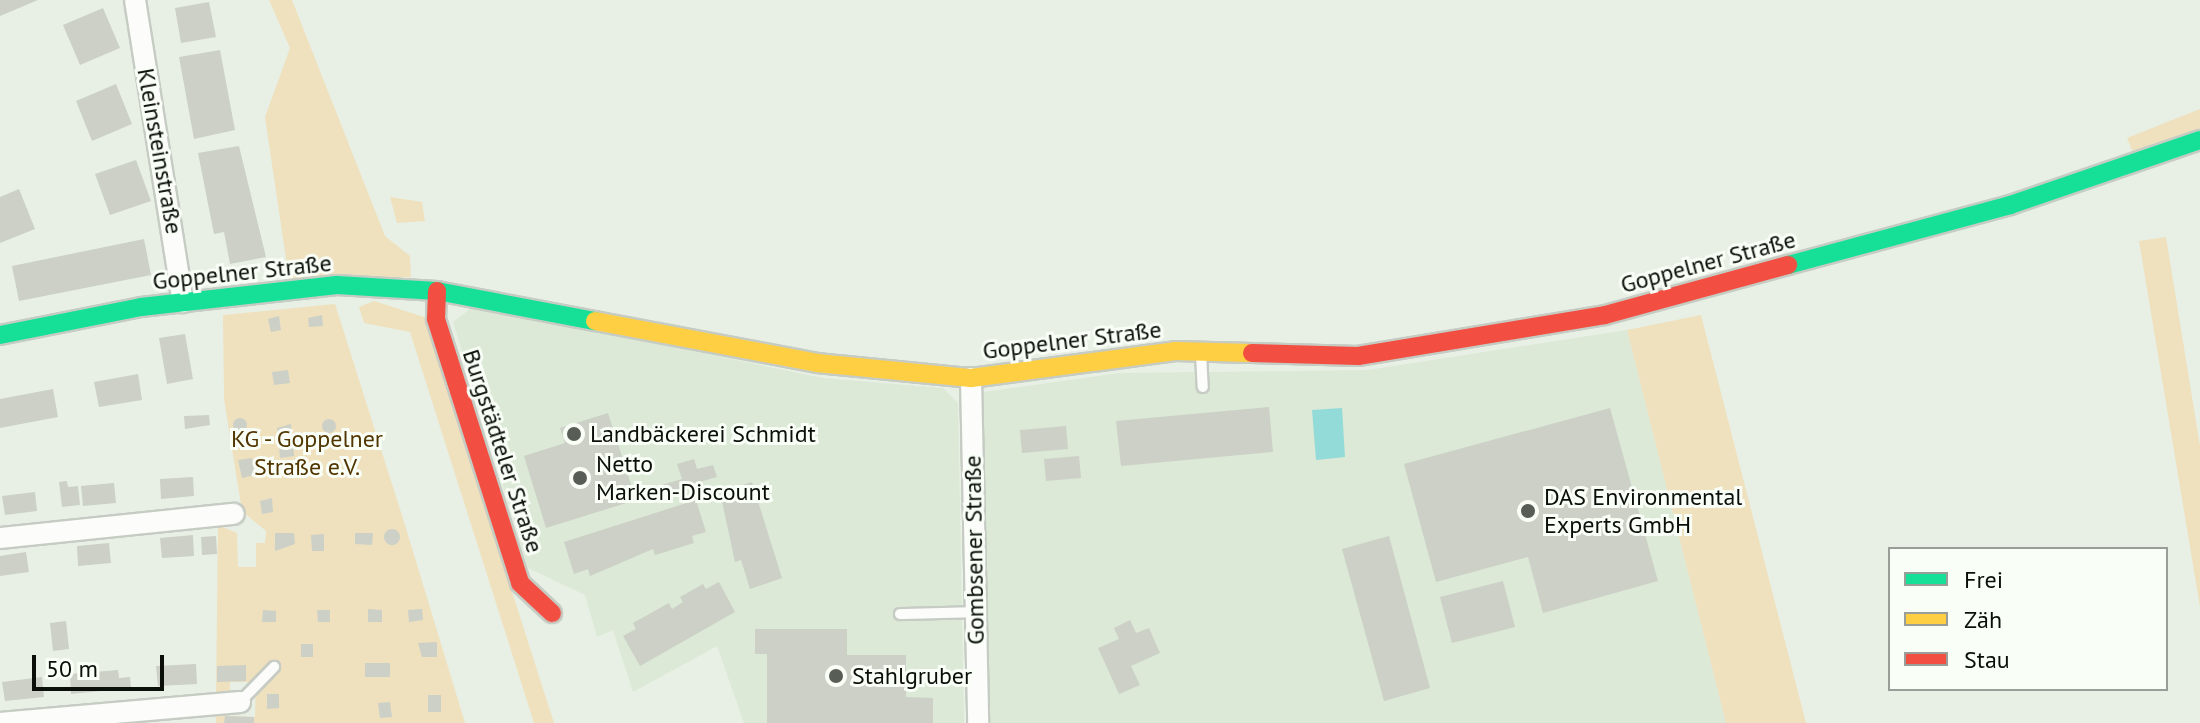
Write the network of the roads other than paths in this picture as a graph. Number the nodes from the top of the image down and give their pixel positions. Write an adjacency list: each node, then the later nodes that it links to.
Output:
1 (135, 0): 4 (street, Kleinsteinstraße)
2 (2200, 140): 6 (street, Goppelner Straße)
3 (437, 291): 4 (street, Goppelner Straße); 7 (street, Goppelner Straße); 12 (street, Burgstädteler Straße)
4 (183, 302): 5 (street, Goppelner Straße)
5 (0, 335)
6 (1201, 352): 7 (street, Goppelner Straße); 8 (lane)
7 (971, 378): 11 (street, Gombsener Straße)
8 (1203, 387)
9 (234, 514): 10 (street)
10 (0, 538)
11 (975, 612): 13 (lane); 17 (street, Gombsener Straße)
12 (552, 613)
13 (900, 614)
14 (274, 667): 15 (lane)
15 (240, 702): 16 (street)
16 (0, 723)
17 (978, 723)

